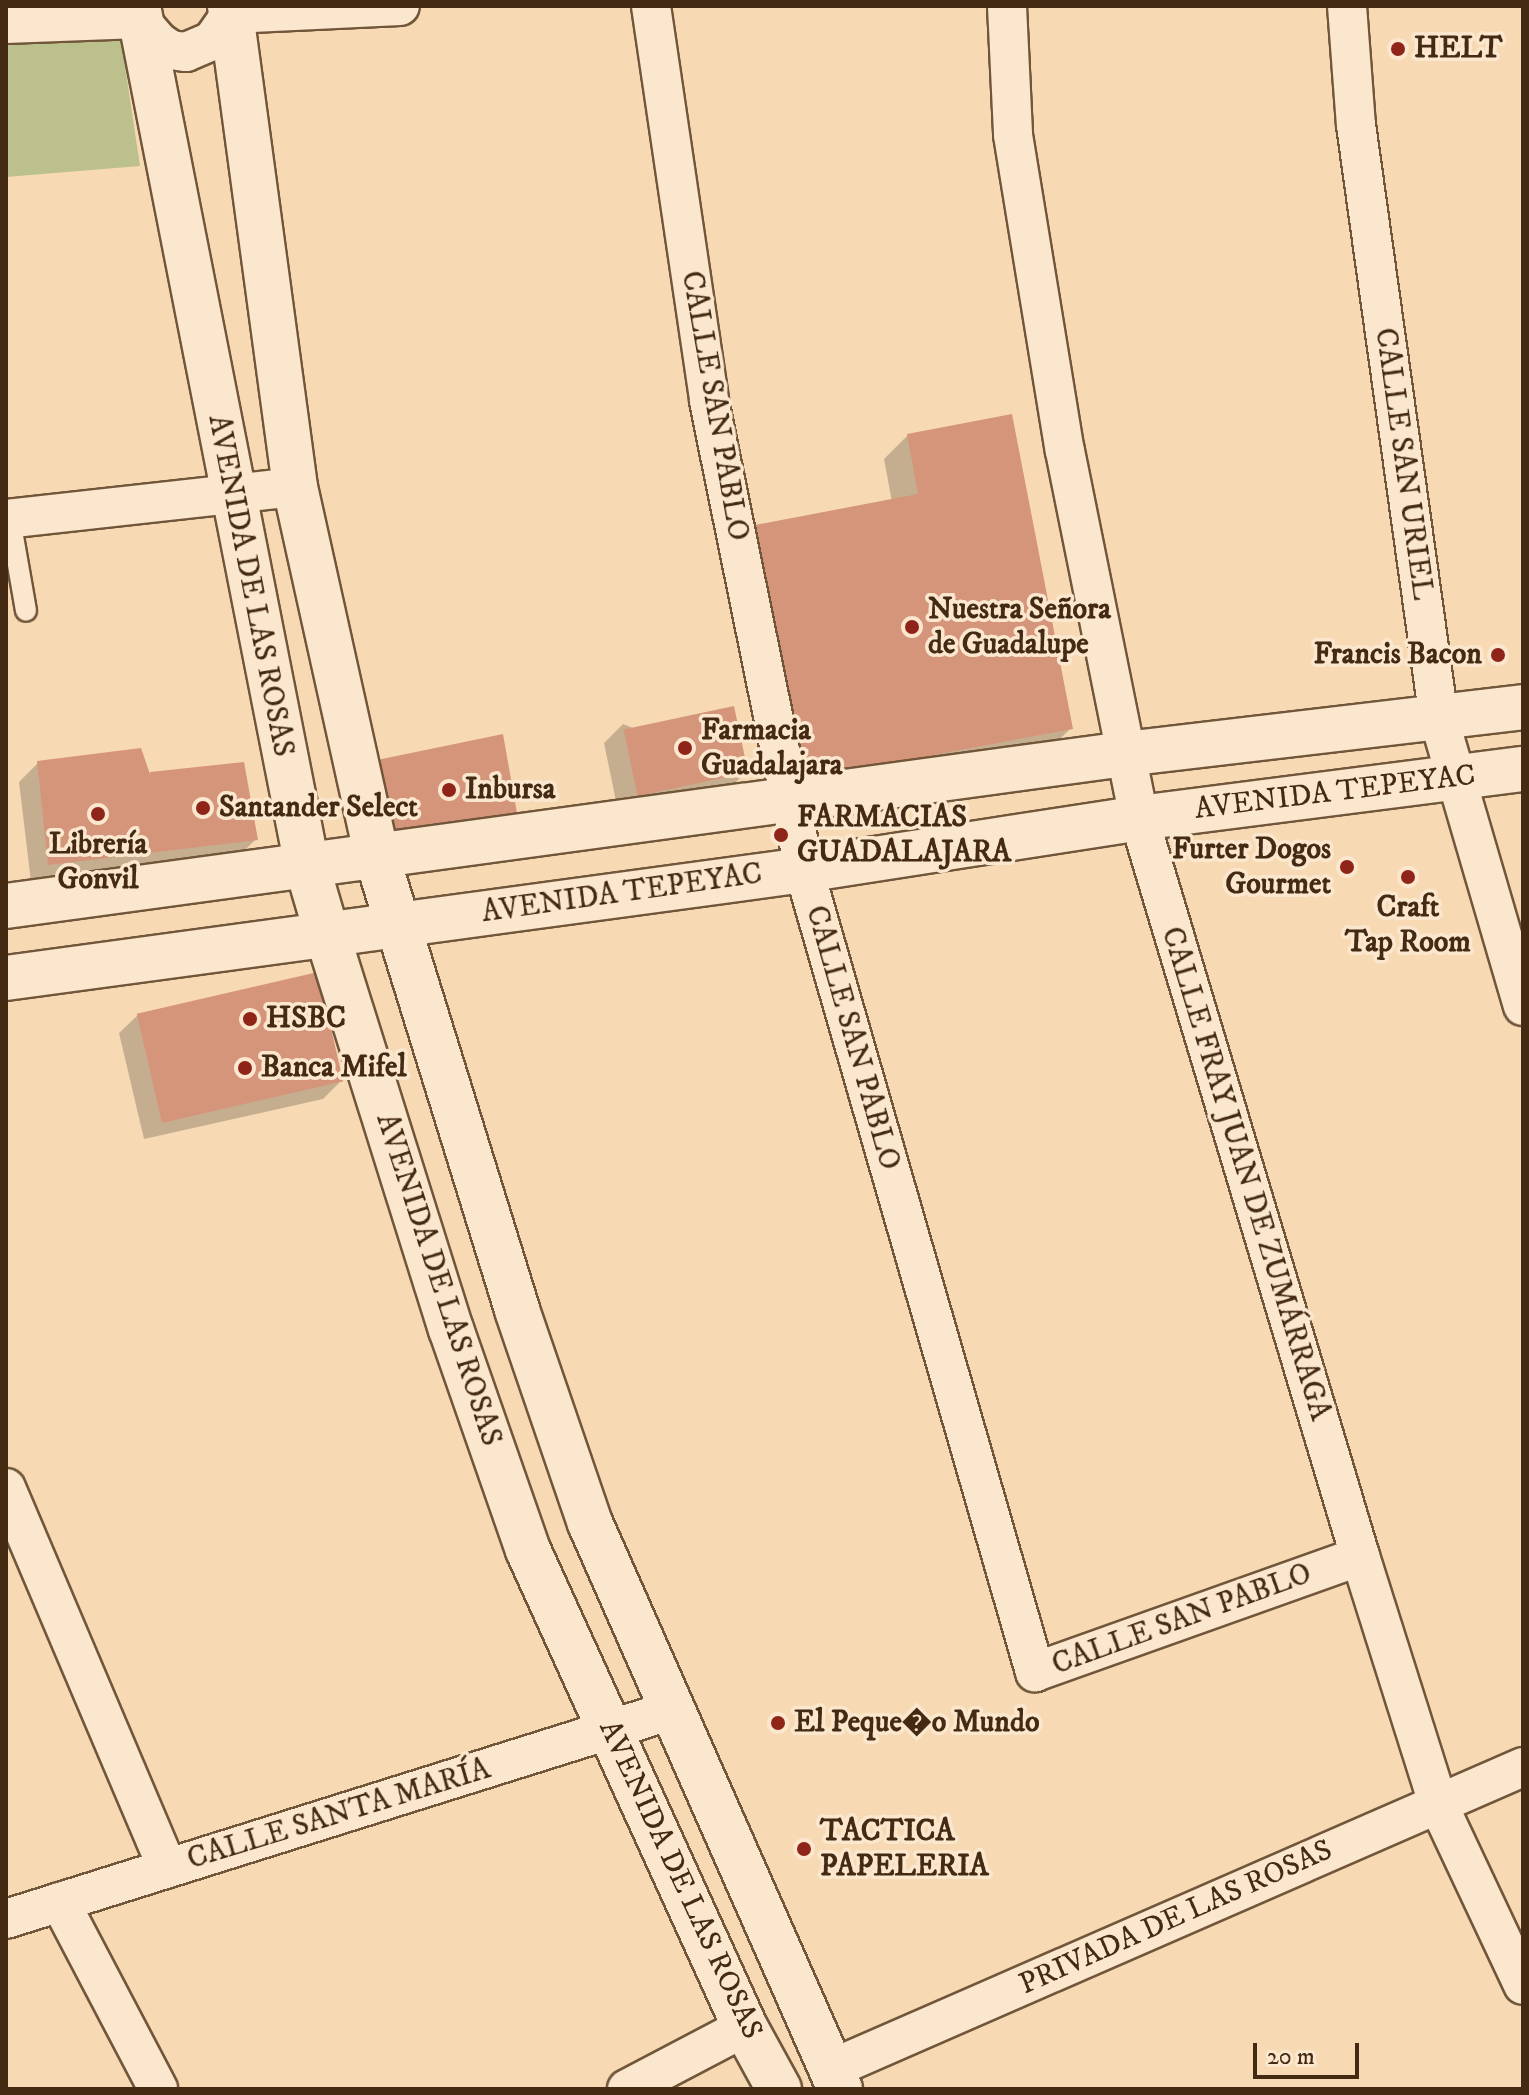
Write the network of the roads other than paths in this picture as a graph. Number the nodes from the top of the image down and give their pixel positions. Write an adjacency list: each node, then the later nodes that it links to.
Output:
1 (400, 6): 5 (street)
2 (651, 6): 17 (street, CALLE SAN PABLO)
3 (1007, 6): 14 (street, CALLE FRAY JUAN DE ZUMÁRRAGA)
4 (1347, 6): 13 (street, CALLE SAN URIEL)
5 (228, 9): 6 (street); 8 (street, AVENIDA DE LAS ROSAS)
6 (142, 10): 7 (street); 9 (street, AVENIDA DE LAS ROSAS)
7 (6, 24)
8 (295, 487): 9 (street); 19 (street, AVENIDA DE LAS ROSAS)
9 (231, 495): 10 (street); 20 (street, AVENIDA DE LAS ROSAS)
10 (8, 519): 11 (lane)
11 (26, 611)
12 (1523, 707): 13 (street, AVENIDA TEPEYAC)
13 (1439, 719): 14 (street, AVENIDA TEPEYAC); 16 (street, CALLE SAN URIEL)
14 (1125, 754): 17 (street, AVENIDA TEPEYAC); 18 (street, CALLE FRAY JUAN DE ZUMÁRRAGA)
15 (1523, 769): 16 (street, AVENIDA TEPEYAC)
16 (1455, 778): 18 (street, AVENIDA TEPEYAC); 26 (street, CALLE SAN URIEL)
17 (789, 800): 19 (street, AVENIDA TEPEYAC); 21 (street, CALLE SAN PABLO)
18 (1139, 818): 21 (street, AVENIDA TEPEYAC); 28 (street, CALLE FRAY JUAN DE ZUMÁRRAGA)
19 (377, 857): 20 (street, AVENIDA TEPEYAC); 23 (street, AVENIDA DE LAS ROSAS)
20 (307, 866): 22 (street, AVENIDA TEPEYAC); 24 (street, AVENIDA DE LAS ROSAS)
21 (804, 870): 23 (street, AVENIDA TEPEYAC); 28 (street, CALLE SAN PABLO)
22 (6, 906)
23 (397, 924): 24 (street, AVENIDA TEPEYAC); 29 (street, AVENIDA DE LAS ROSAS)
24 (327, 934): 25 (street, AVENIDA TEPEYAC); 30 (street, AVENIDA DE LAS ROSAS)
25 (6, 978)
26 (1523, 1006)
27 (6, 1488): 33 (street)
28 (1360, 1556): 32 (street, CALLE FRAY JUAN DE ZUMÁRRAGA)
29 (672, 1710): 30 (street, CALLE SANTA MARÍA); 38 (street, AVENIDA DE LAS ROSAS)
30 (611, 1731): 33 (street, CALLE SANTA MARÍA); 37 (street, AVENIDA DE LAS ROSAS)
31 (1523, 1767): 32 (street, PRIVADA DE LAS ROSAS)
32 (1438, 1804): 36 (street, CALLE FRAY JUAN DE ZUMÁRRAGA); 38 (street, PRIVADA DE LAS ROSAS)
33 (167, 1868): 34 (street, CALLE SANTA MARÍA)
34 (60, 1902): 35 (street, CALLE SANTA MARÍA); 39 (street)
35 (6, 1919)
36 (1523, 1985)
37 (745, 2027): 40 (street); 41 (street, AVENIDA DE LAS ROSAS)
38 (835, 2079)
39 (158, 2089)
40 (627, 2089)
41 (779, 2089)

